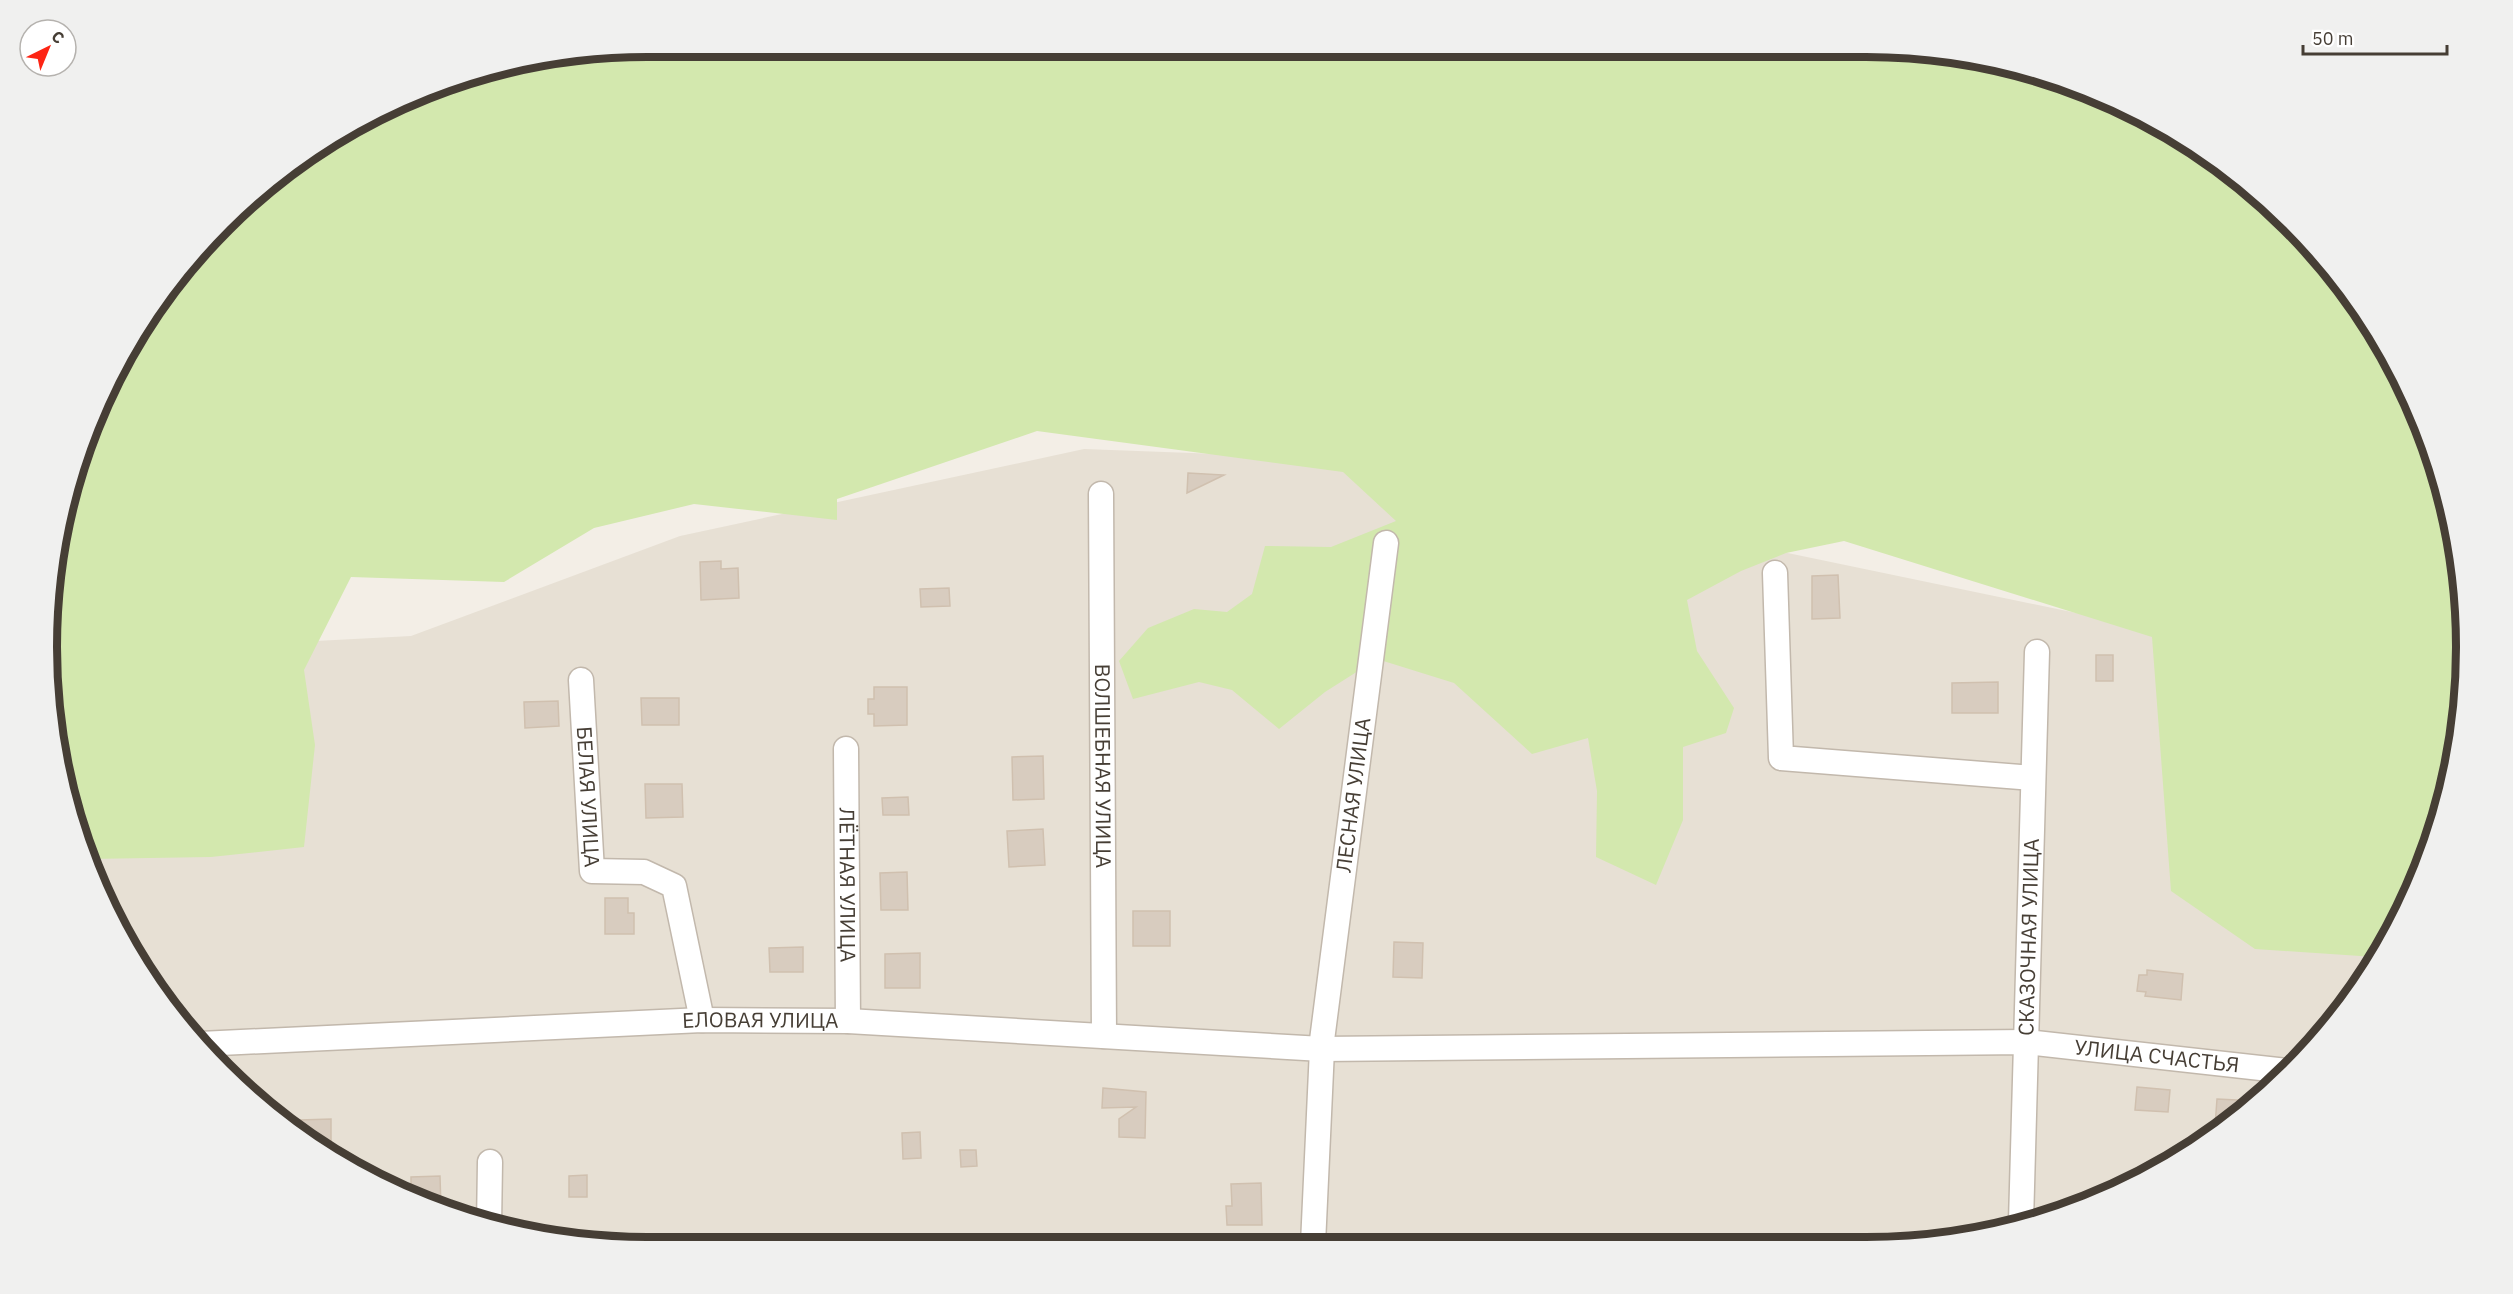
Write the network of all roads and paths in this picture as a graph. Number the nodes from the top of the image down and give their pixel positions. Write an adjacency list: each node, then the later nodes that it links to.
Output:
1 (1101, 494): 10 (street, ВОЛШЕБНАЯ УЛИЦА)
2 (1386, 543): 13 (street, ЛЕСНАЯ УЛИЦА)
3 (1775, 573): 7 (street)
4 (2037, 652): 7 (street, СКАЗОЧНАЯ УЛИЦА)
5 (581, 680): 8 (street, БЕЛАЯ УЛИЦА)
6 (846, 749): 9 (street, ЛЁТНАЯ УЛИЦА)
7 (2033, 778): 11 (street, СКАЗОЧНАЯ УЛИЦА)
8 (702, 1020): 9 (street, ЕЛОВАЯ УЛИЦА); 12 (street, ЕЛОВАЯ УЛИЦА)
9 (848, 1022): 10 (street, ЕЛОВАЯ УЛИЦА)
10 (1104, 1036): 13 (street, ЕЛОВАЯ УЛИЦА)
11 (2026, 1042): 13 (street, УЛИЦА СЧАСТЬЯ); 14 (street, УЛИЦА СЧАСТЬЯ); 17 (street, СКАЗОЧНАЯ УЛИЦА)
12 (210, 1044)
13 (1321, 1048): 18 (street, ЛЕСНАЯ УЛИЦА)
14 (2277, 1070)
15 (490, 1162): 16 (street)
16 (489, 1216)
17 (2020, 1217)
18 (1313, 1237)

